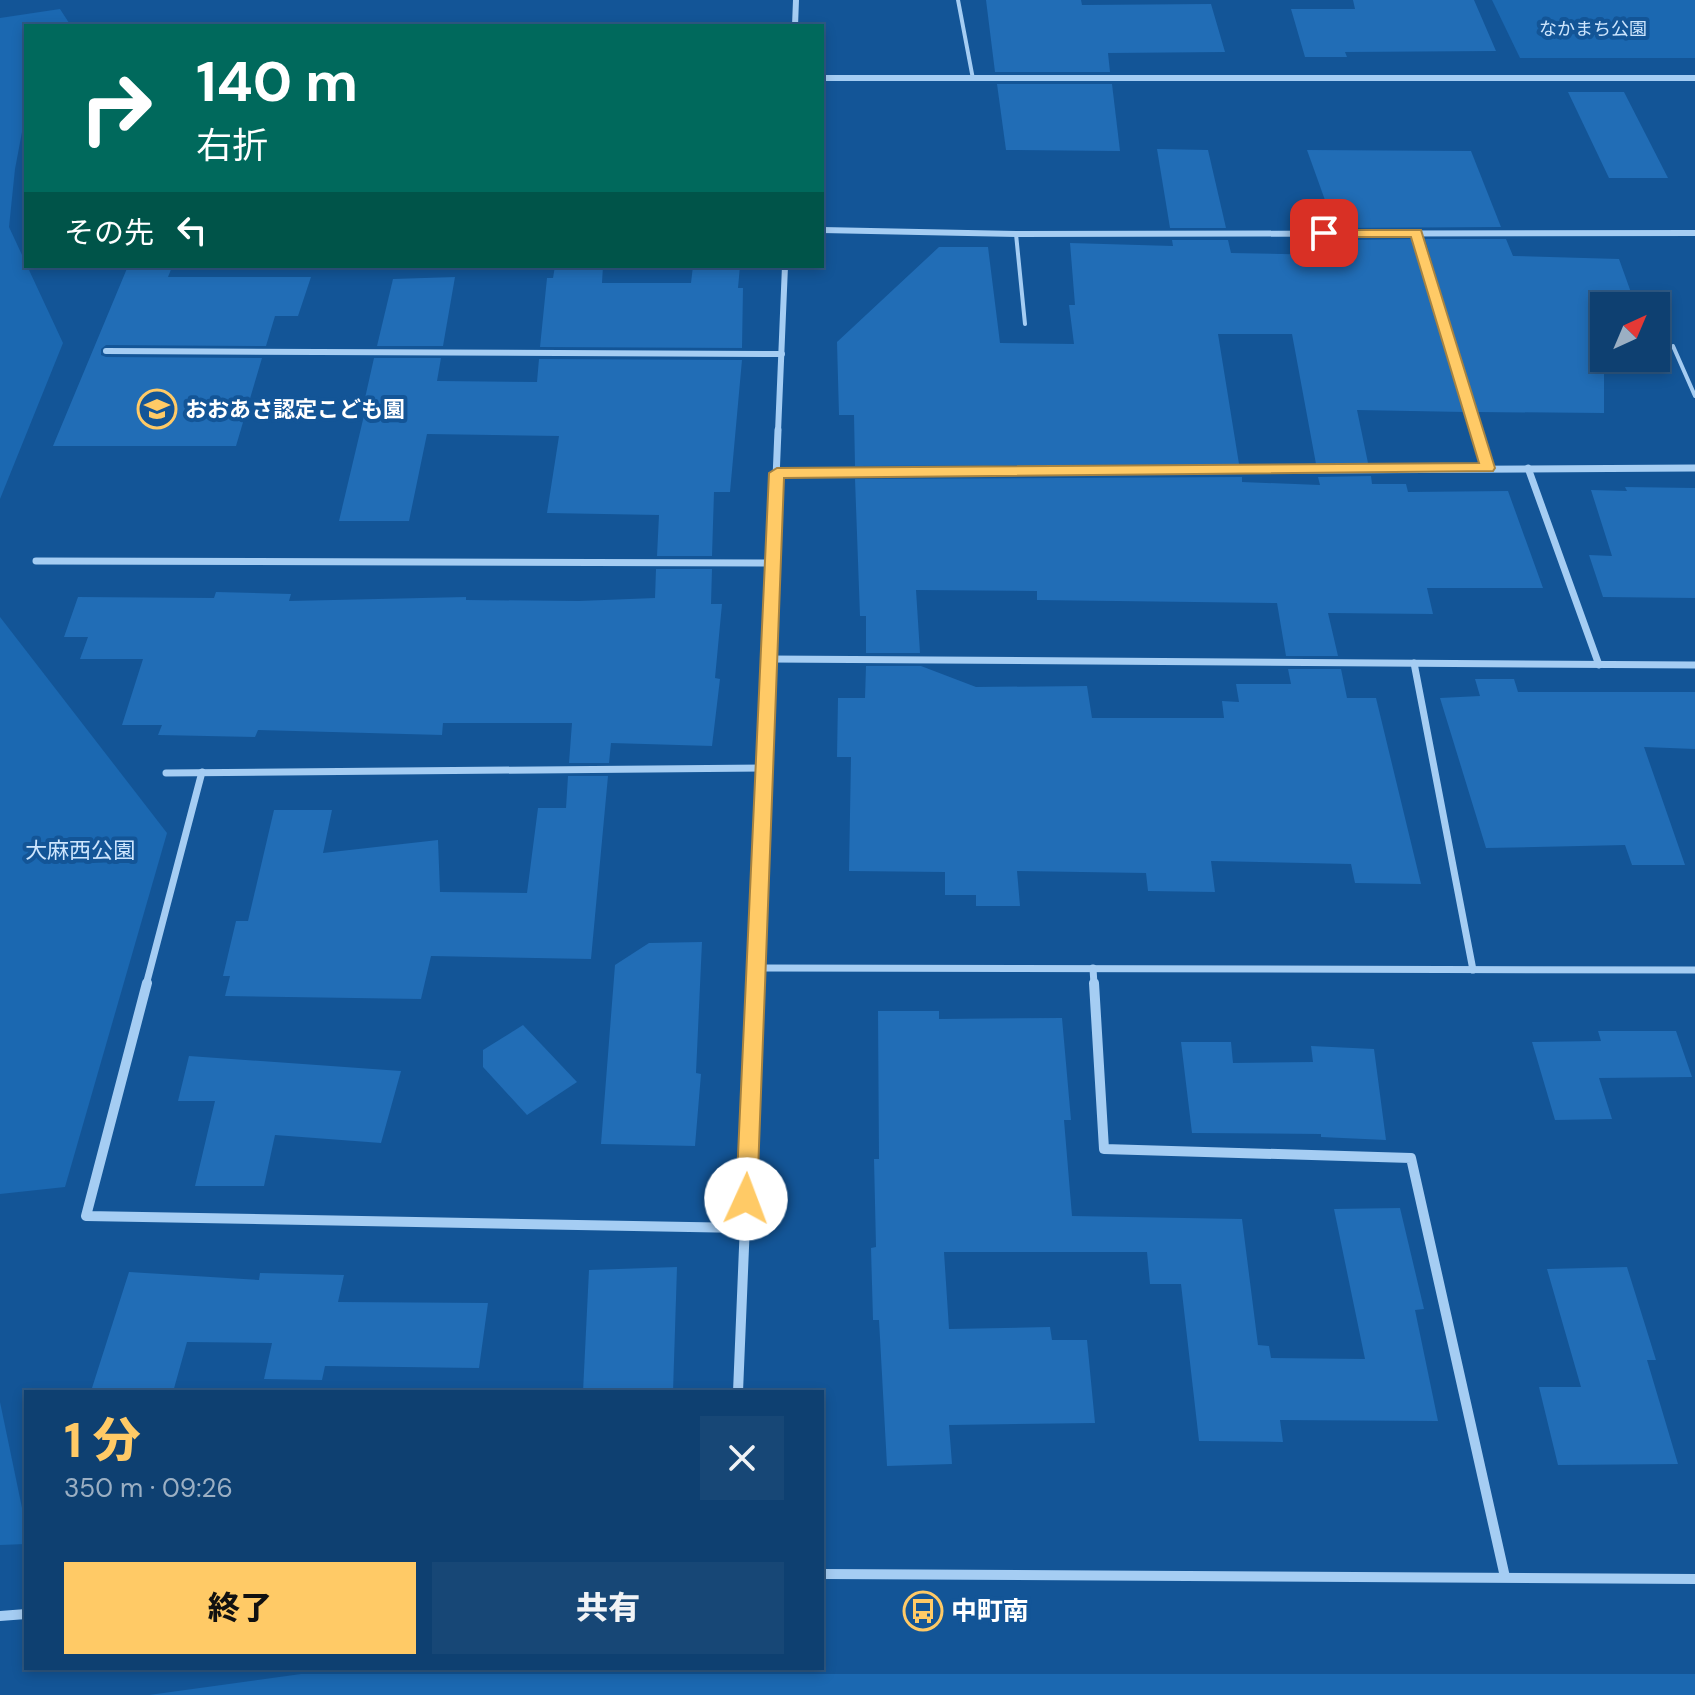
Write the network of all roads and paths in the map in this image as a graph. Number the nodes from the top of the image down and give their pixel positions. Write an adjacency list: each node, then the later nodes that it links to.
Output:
1 (796, 0): 3 (street)
2 (958, 0): 6 (lane)
3 (795, 24)
4 (824, 78): 6 (street)
5 (1695, 78): 6 (street)
6 (973, 79)
7 (824, 230): 10 (street)
8 (1417, 233): 9 (street); 10 (street); 17 (street)
9 (1695, 233)
10 (1016, 234): 12 (lane)
11 (785, 268): 15 (street)
12 (1025, 324)
13 (1673, 346): 16 (lane)
14 (106, 351): 15 (street)
15 (782, 354): 20 (street)
16 (1695, 396)
17 (1488, 468): 18 (street); 20 (street)
18 (1528, 468): 19 (street); 25 (street)
19 (1695, 468)
20 (777, 473): 22 (street)
21 (36, 561): 22 (street)
22 (773, 563): 23 (street)
23 (769, 659): 24 (street); 27 (street)
24 (1414, 663): 25 (street); 32 (street)
25 (1599, 665): 26 (street)
26 (1695, 665)
27 (764, 768): 28 (street); 30 (street)
28 (202, 772): 29 (street); 34 (street)
29 (166, 773)
30 (756, 968): 31 (street); 34 (street)
31 (1093, 968): 32 (street); 37 (street)
32 (1473, 970): 33 (street)
33 (1695, 971)
34 (745, 1228): 35 (street)
35 (738, 1390)
36 (824, 1574): 37 (street)
37 (1505, 1577): 38 (street)
38 (1695, 1579)
39 (24, 1614): 40 (street)
40 (0, 1616)

